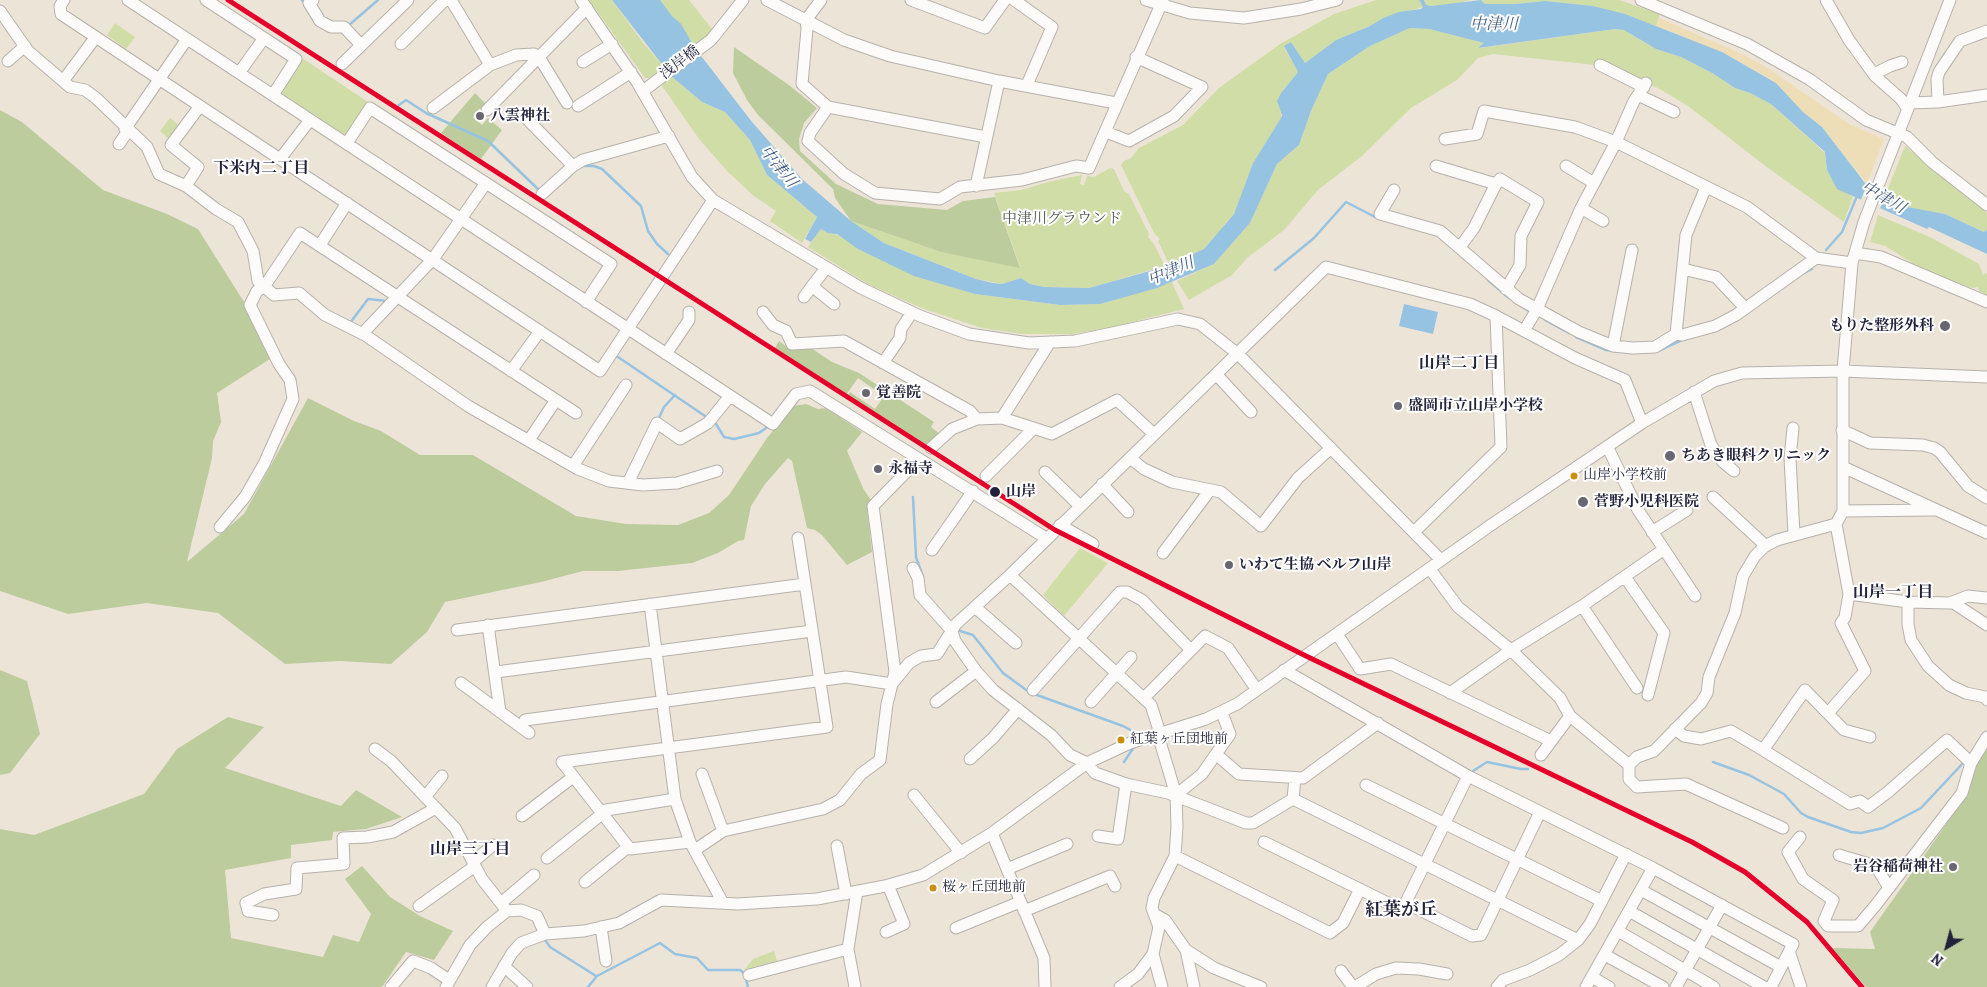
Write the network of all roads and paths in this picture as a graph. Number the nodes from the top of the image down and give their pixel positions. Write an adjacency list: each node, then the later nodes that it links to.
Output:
1 (64, 0): 23 (street)
2 (128, 0): 25 (street)
3 (206, 0): 24 (street)
4 (313, 0): 28 (street)
5 (408, 0): 28 (street)
6 (446, 0): 26 (street); 36 (street)
7 (743, 0): 46 (street, 浅岸橋)
8 (768, 0): 21 (street)
9 (821, 0): 21 (street)
10 (912, 0): 11 (street)
11 (1005, 0)
12 (1014, 0): 44 (street)
13 (1146, 0): 18 (street)
14 (1337, 0): 18 (street)
15 (1641, 0): 63 (street)
16 (1826, 0): 40 (street)
17 (1950, 0): 51 (street)
18 (1162, 2): 31 (street)
19 (584, 4): 27 (street); 30 (street)
20 (0, 12): 29 (street)
21 (806, 20): 43 (street); 53 (street)
22 (1987, 31): 49 (street)
23 (95, 38): 41 (street); 42 (street)
24 (264, 38): 39 (street); 47 (street)
25 (187, 39): 39 (street); 41 (street)
26 (401, 44)
27 (612, 44): 33 (street); 38 (street)
28 (361, 45): 35 (street)
29 (25, 46): 32 (street); 42 (street)
30 (539, 57): 36 (street); 38 (street); 55 (street)
31 (1136, 57): 50 (street); 60 (street)
32 (8, 60)
33 (583, 62)
34 (1902, 62): 40 (street)
35 (342, 64)
36 (490, 65): 54 (street)
37 (1600, 65): 45 (street)
38 (631, 72): 46 (street)
39 (239, 73): 47 (street)
40 (1875, 76): 51 (street)
41 (159, 78): 52 (street); 59 (street)
42 (62, 80): 59 (street)
43 (999, 80): 44 (street); 62 (street)
44 (1027, 85): 50 (street)
45 (1642, 88): 56 (street); 65 (street)
46 (647, 89): 61 (street)
47 (273, 95): 58 (street)
48 (1987, 95): 49 (street)
49 (1938, 102): 51 (street)
50 (1116, 103): 60 (street)
51 (1908, 105): 63 (street)
52 (200, 106): 68 (street); 75 (street)
53 (828, 107): 62 (street); 76 (street)
54 (433, 108)
55 (487, 110)
56 (1674, 112)
57 (525, 118): 69 (street)
58 (310, 120): 67 (street); 68 (street)
59 (127, 130): 66 (street); 75 (street)
60 (1106, 132): 76 (street)
61 (669, 136): 69 (street); 80 (street)
62 (986, 137): 76 (street)
63 (1896, 137): 82 (street); 90 (street)
64 (1445, 139): 65 (street)
65 (1616, 142): 72 (street); 77 (street)
66 (119, 144)
67 (346, 144): 73 (street); 84 (street)
68 (280, 159): 81 (street)
69 (572, 166): 79 (street)
70 (1436, 166): 74 (street)
71 (1566, 166): 72 (street)
72 (1594, 182): 83 (street)
73 (486, 183): 84 (street); 99 (street)
74 (1496, 184): 87 (street); 96 (street)
75 (186, 186): 95 (street)
76 (976, 186)
77 (1706, 187): 89 (street); 92 (street)
78 (1394, 190): 87 (street)
79 (542, 194)
80 (713, 200): 108 (street); 113 (street)
81 (347, 203): 86 (street); 91 (street)
82 (1987, 205)
83 (1581, 208): 85 (street); 103 (street)
84 (460, 218): 91 (street); 99 (street)
85 (1603, 221)
86 (320, 245): 95 (street); 97 (street)
87 (1460, 247): 96 (street)
88 (1632, 250): 114 (street)
89 (1816, 258): 90 (street); 102 (street)
90 (1854, 258): 100 (street); 119 (street)
91 (433, 260): 97 (street); 110 (street)
92 (1683, 269): 102 (street); 112 (street)
93 (823, 272): 94 (street)
94 (812, 286): 98 (street); 101 (street)
95 (264, 287): 111 (street); 160 (street)
96 (1506, 289): 103 (street)
97 (396, 295): 111 (street); 118 (street)
98 (804, 297)
99 (586, 302): 108 (street)
100 (1987, 302)
101 (834, 304)
102 (1745, 308): 112 (street)
103 (1537, 310): 109 (street); 114 (street)
104 (689, 312): 115 (street)
105 (763, 312): 117 (street)
106 (1496, 316): 109 (street); 116 (street); 161 (street)
107 (909, 317): 117 (street)
108 (627, 329): 110 (street); 115 (street)
109 (1526, 329): 130 (street)
110 (540, 331): 118 (street)
111 (362, 334): 135 (street)
112 (1676, 334): 114 (street)
113 (1050, 342): 116 (street); 128 (street)
114 (1613, 346)
115 (666, 354): 124 (street)
116 (1238, 354): 120 (street); 137 (street)
117 (883, 363): 129 (street)
118 (511, 371): 125 (street)
119 (1843, 371): 121 (street); 123 (street); 133 (street)
120 (1216, 374): 126 (street); 134 (street)
121 (1987, 378)
122 (626, 385): 141 (street)
123 (1694, 392): 130 (street); 144 (street)
124 (730, 396): 140 (street); 147 (street)
125 (556, 400): 127 (street); 135 (street)
126 (1251, 412)
127 (576, 413)
128 (1002, 418): 129 (street); 131 (street)
129 (977, 419): 136 (street)
130 (1642, 423): 138 (street)
131 (1034, 428): 134 (street); 146 (street)
132 (1793, 428): 164 (street)
133 (1842, 430): 142 (street); 152 (street)
134 (1154, 434): 139 (street)
135 (529, 440): 141 (street)
136 (931, 448)
137 (1331, 448): 149 (street); 161 (street)
138 (1608, 448): 162 (street); 172 (street)
139 (1130, 458): 148 (street); 149 (street)
140 (919, 459): 150 (street); 204 (street)
141 (573, 466): 147 (street)
142 (1843, 467): 155 (street); 156 (street)
143 (717, 471): 147 (street)
144 (1734, 471)
145 (1045, 472): 153 (street)
146 (986, 476)
147 (628, 483)
148 (1102, 484): 153 (street); 157 (street)
149 (1210, 490): 171 (street)
150 (973, 491): 166 (street); 169 (street)
151 (1713, 497): 168 (street)
152 (1987, 498)
153 (1080, 506): 159 (street)
154 (1687, 510): 162 (street)
155 (1936, 510): 156 (street); 163 (street)
156 (1843, 511): 158 (street)
157 (1128, 512)
158 (1836, 524): 164 (street); 178 (street)
159 (1060, 525): 166 (street); 167 (street)
160 (220, 527)
161 (1414, 532): 172 (street)
162 (1652, 532): 170 (street)
163 (1987, 533)
164 (1794, 534): 168 (street)
165 (798, 538): 177 (street)
166 (1046, 538): 175 (street)
167 (1094, 544)
168 (1766, 546): 222 (street)
169 (932, 550)
170 (1664, 550): 176 (street); 179 (street)
171 (1163, 553)
172 (1441, 560): 174 (street)
173 (913, 568): 190 (street)
174 (1430, 569): 191 (street); 196 (street)
175 (1010, 575): 185 (street); 192 (street)
176 (1624, 577): 184 (street); 209 (street)
177 (805, 584): 183 (street); 189 (street)
178 (1849, 594): 181 (street); 217 (street)
179 (1695, 596)
180 (1987, 598): 182 (street)
181 (1908, 602): 182 (street); 211 (street)
182 (1952, 602): 187 (street)
183 (650, 604): 186 (street); 195 (street)
184 (1582, 606): 196 (street); 205 (street)
185 (976, 608): 190 (street); 193 (street)
186 (488, 625): 188 (street); 200 (street)
187 (1987, 626)
188 (457, 630)
189 (812, 631): 195 (street); 202 (street)
190 (952, 631): 199 (street); 204 (street)
191 (1337, 634): 198 (street); 208 (street)
192 (1079, 638): 194 (street); 201 (street); 206 (street)
193 (1016, 643)
194 (1190, 649): 207 (street); 210 (street)
195 (655, 650): 200 (street); 212 (street)
196 (1510, 650): 208 (street); 219 (street)
197 (1131, 657): 201 (street)
198 (1284, 670): 207 (street); 221 (street)
199 (976, 671): 213 (street); 215 (street)
200 (496, 672): 216 (street)
201 (1116, 674): 210 (street); 214 (street)
202 (820, 681): 204 (street); 212 (street); 229 (street)
203 (462, 683): 216 (street)
204 (892, 684): 255 (street)
205 (1637, 688)
206 (1033, 690)
207 (1257, 690): 218 (street)
208 (1450, 693): 227 (street)
209 (1648, 695)
210 (1144, 698): 224 (street)
211 (1986, 698)
212 (662, 702): 220 (street); 229 (street)
213 (936, 702)
214 (1091, 702)
215 (1018, 709): 233 (street); 234 (street)
216 (500, 712): 223 (street)
217 (1828, 712): 225 (street); 230 (street)
218 (1222, 713): 224 (street); 232 (street)
219 (1570, 716): 227 (street); 236 (street)
220 (525, 720)
221 (1378, 723): 239 (street); 241 (street)
222 (1675, 729): 230 (street); 236 (street)
223 (528, 733)
224 (1158, 735): 234 (street); 245 (street)
225 (1870, 737)
226 (1987, 737): 235 (street)
227 (1551, 741): 231 (street)
228 (375, 749): 246 (street)
229 (668, 749): 240 (street); 247 (street)
230 (1763, 750): 235 (street)
231 (1541, 755)
232 (1216, 756): 241 (street); 245 (street)
233 (970, 759)
234 (1087, 763): 242 (street); 256 (street)
235 (1970, 763): 279 (street)
236 (1629, 765): 254 (street)
237 (702, 774): 255 (street)
238 (442, 776): 246 (street)
239 (1468, 776): 250 (street); 253 (street)
240 (573, 777): 251 (street); 252 (street)
241 (1295, 778): 248 (street)
242 (1126, 784): 245 (street); 257 (street)
243 (1366, 785): 253 (street)
244 (914, 795): 265 (street)
245 (1176, 795): 248 (street); 268 (street)
246 (425, 797): 249 (street)
247 (676, 799): 251 (street); 262 (street)
248 (1293, 799): 272 (street)
249 (436, 808): 271 (street); 293 (street)
250 (1540, 812): 266 (street); 270 (street)
251 (601, 813): 264 (street); 269 (street)
252 (522, 816)
253 (1445, 824): 270 (street); 272 (street)
254 (1783, 828)
255 (723, 831): 262 (street)
256 (992, 833): 265 (street); 274 (street)
257 (1098, 836)
258 (1800, 837): 279 (street)
259 (1264, 842): 280 (street)
260 (1066, 844): 274 (street)
261 (493, 845): 271 (street)
262 (693, 846): 264 (street); 285 (street)
263 (837, 846): 282 (street)
264 (628, 847): 276 (street)
265 (961, 853): 277 (street)
266 (1626, 854): 273 (street); 284 (street)
267 (1839, 855): 279 (street)
268 (1175, 856): 280 (street); 292 (street)
269 (547, 858)
270 (1517, 859): 283 (street); 284 (street)
271 (474, 864): 288 (street); 289 (street)
272 (1425, 865): 283 (street); 286 (street)
273 (1653, 868): 281 (street); 287 (street)
274 (1007, 869): 290 (street)
275 (534, 876): 289 (street)
276 (585, 882)
277 (888, 885): 282 (street); 297 (street)
278 (1115, 886): 290 (street)
279 (1888, 888)
280 (1360, 889): 286 (street)
281 (1641, 890): 291 (street); 296 (street)
282 (851, 893): 285 (street); 301 (street)
283 (1498, 900): 286 (street); 300 (street)
284 (1602, 901): 300 (street)
285 (723, 903): 294 (street)
286 (1406, 903)
287 (1722, 905): 296 (street); 305 (street)
288 (419, 906)
289 (504, 907): 299 (street); 315 (street)
290 (1022, 907): 295 (street); 320 (street)
291 (1629, 911): 298 (street); 302 (street)
292 (1154, 914): 303 (street); 304 (street)
293 (273, 915)
294 (601, 927): 299 (street); 307 (street)
295 (956, 928)
296 (1709, 928): 302 (street); 309 (street)
297 (886, 932)
298 (1618, 932): 306 (street); 310 (street)
299 (545, 934): 308 (street)
300 (1578, 940): 326 (street)
301 (848, 949): 313 (street); 319 (street)
302 (1697, 949): 310 (street); 331 (street)
303 (1186, 950): 323 (street); 324 (street)
304 (1153, 954): 321 (street); 322 (street)
305 (1790, 954): 309 (street); 333 (street)
306 (1605, 955): 314 (street); 328 (street)
307 (606, 961)
308 (504, 966): 317 (street); 318 (street)
309 (1782, 967): 332 (street)
310 (1685, 970): 329 (street); 330 (street)
311 (1341, 971): 325 (street)
312 (1447, 974): 325 (street)
313 (749, 975)
314 (1589, 982): 327 (street)
315 (447, 983): 316 (street)
316 (392, 987)
317 (492, 987)
318 (527, 987)
319 (855, 987)
320 (1045, 987)
321 (1120, 987)
322 (1162, 987)
323 (1194, 987)
324 (1261, 987)
325 (1354, 987)
326 (1497, 987)
327 (1609, 987)
328 (1662, 987)
329 (1676, 987)
330 (1714, 987)
331 (1764, 987)
332 (1772, 987)
333 (1801, 987)

